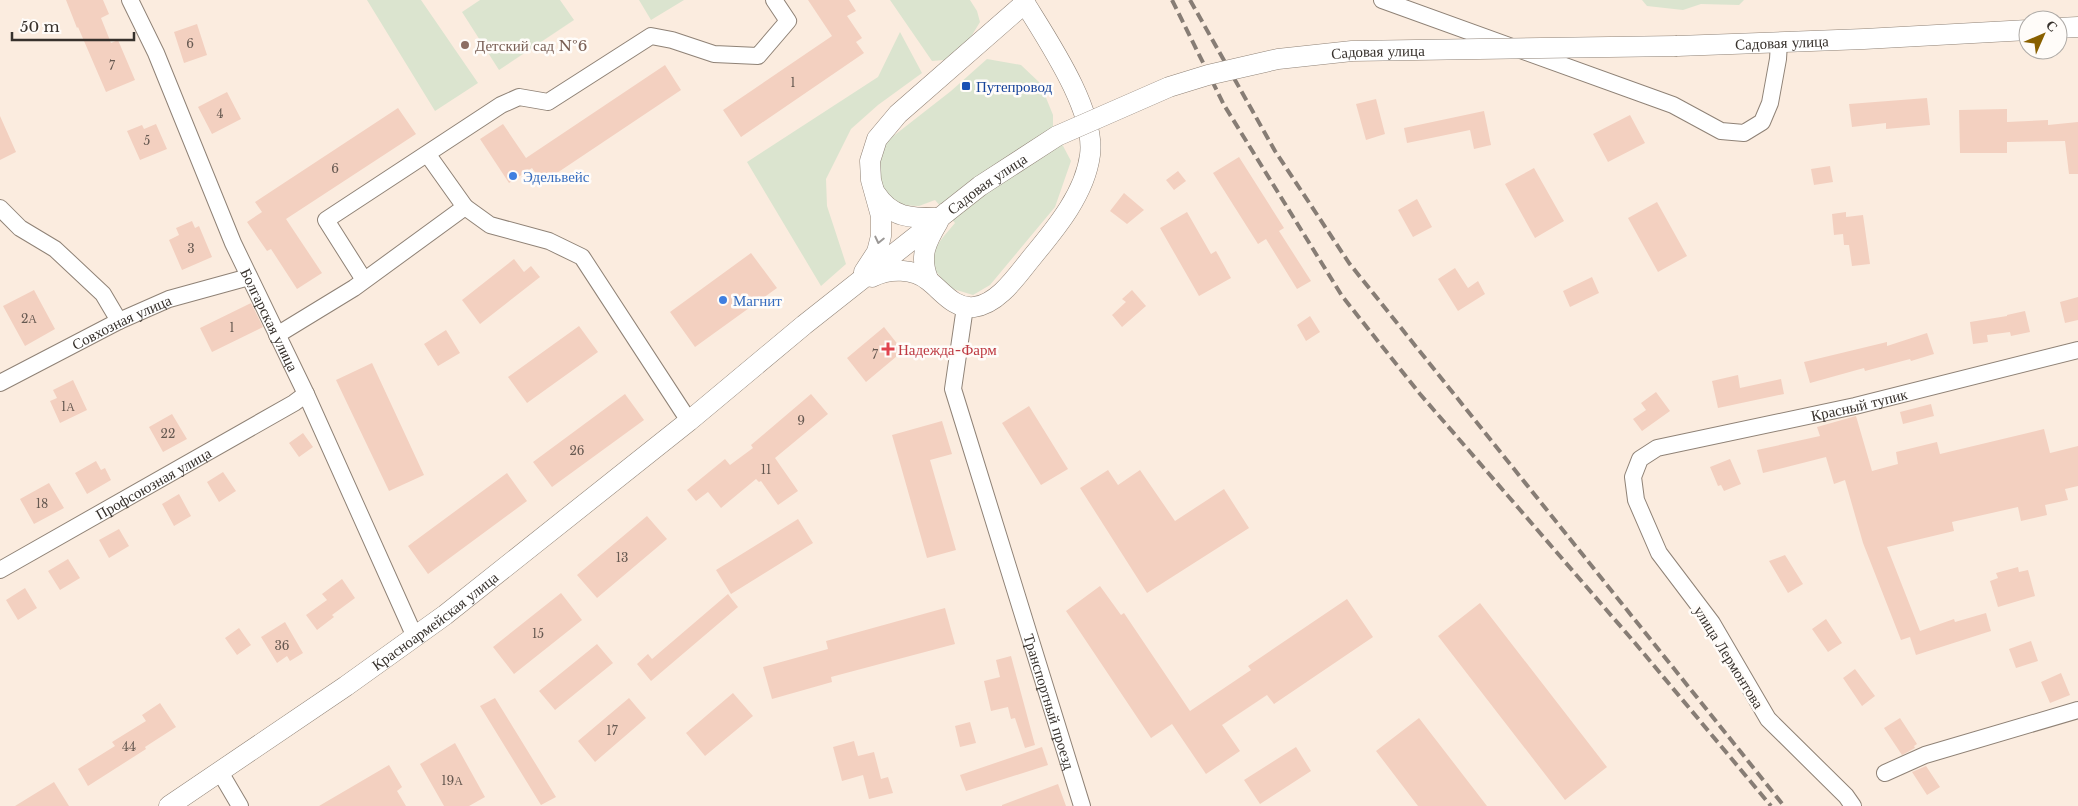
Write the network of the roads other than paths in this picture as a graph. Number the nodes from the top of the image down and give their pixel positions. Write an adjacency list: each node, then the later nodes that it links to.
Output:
1 (130, 0): 12 (street, Болгарская улица)
2 (774, 0): 7 (street)
3 (1382, 0): 6 (street)
4 (1024, 2): 8 (main road); 16 (main road)
5 (2018, 30): 6 (main road, Садовая улица)
6 (1779, 42): 11 (main road, Садовая улица, bridge)
7 (428, 154): 9 (street); 13 (street)
8 (875, 192): 11 (main road); 15 (main road, one-way to 15)
9 (465, 207): 13 (street); 23 (street)
10 (0, 208): 17 (street)
11 (944, 215): 14 (main road); 15 (main road, Садовая улица)
12 (249, 277): 17 (street, Совхозная улица); 19 (street, Болгарская улица)
13 (364, 280): 19 (street)
14 (928, 280): 15 (main road); 16 (main road)
15 (856, 284): 18 (main road, Садовая улица)
16 (965, 307): 32 (street, Транспортный проезд)
17 (119, 321): 21 (street, Совхозная улица)
18 (804, 325): 23 (main road, Красноармейская улица)
19 (277, 335): 22 (street, Болгарская улица)
20 (2078, 350): 24 (street, Красный тупик)
21 (0, 383)
22 (306, 394): 25 (street, Профсоюзная улица); 26 (street, Болгарская улица)
23 (689, 421): 26 (main road, Красноармейская улица)
24 (1640, 459): 33 (street, улица Лермонтова)
25 (0, 570)
26 (415, 638): 28 (main road, Красноармейская улица)
27 (2078, 710): 29 (street)
28 (220, 772): 30 (main road, Красноармейская улица); 31 (street)
29 (1885, 773)
30 (169, 806)
31 (240, 806)
32 (1082, 806)
33 (1853, 806)

